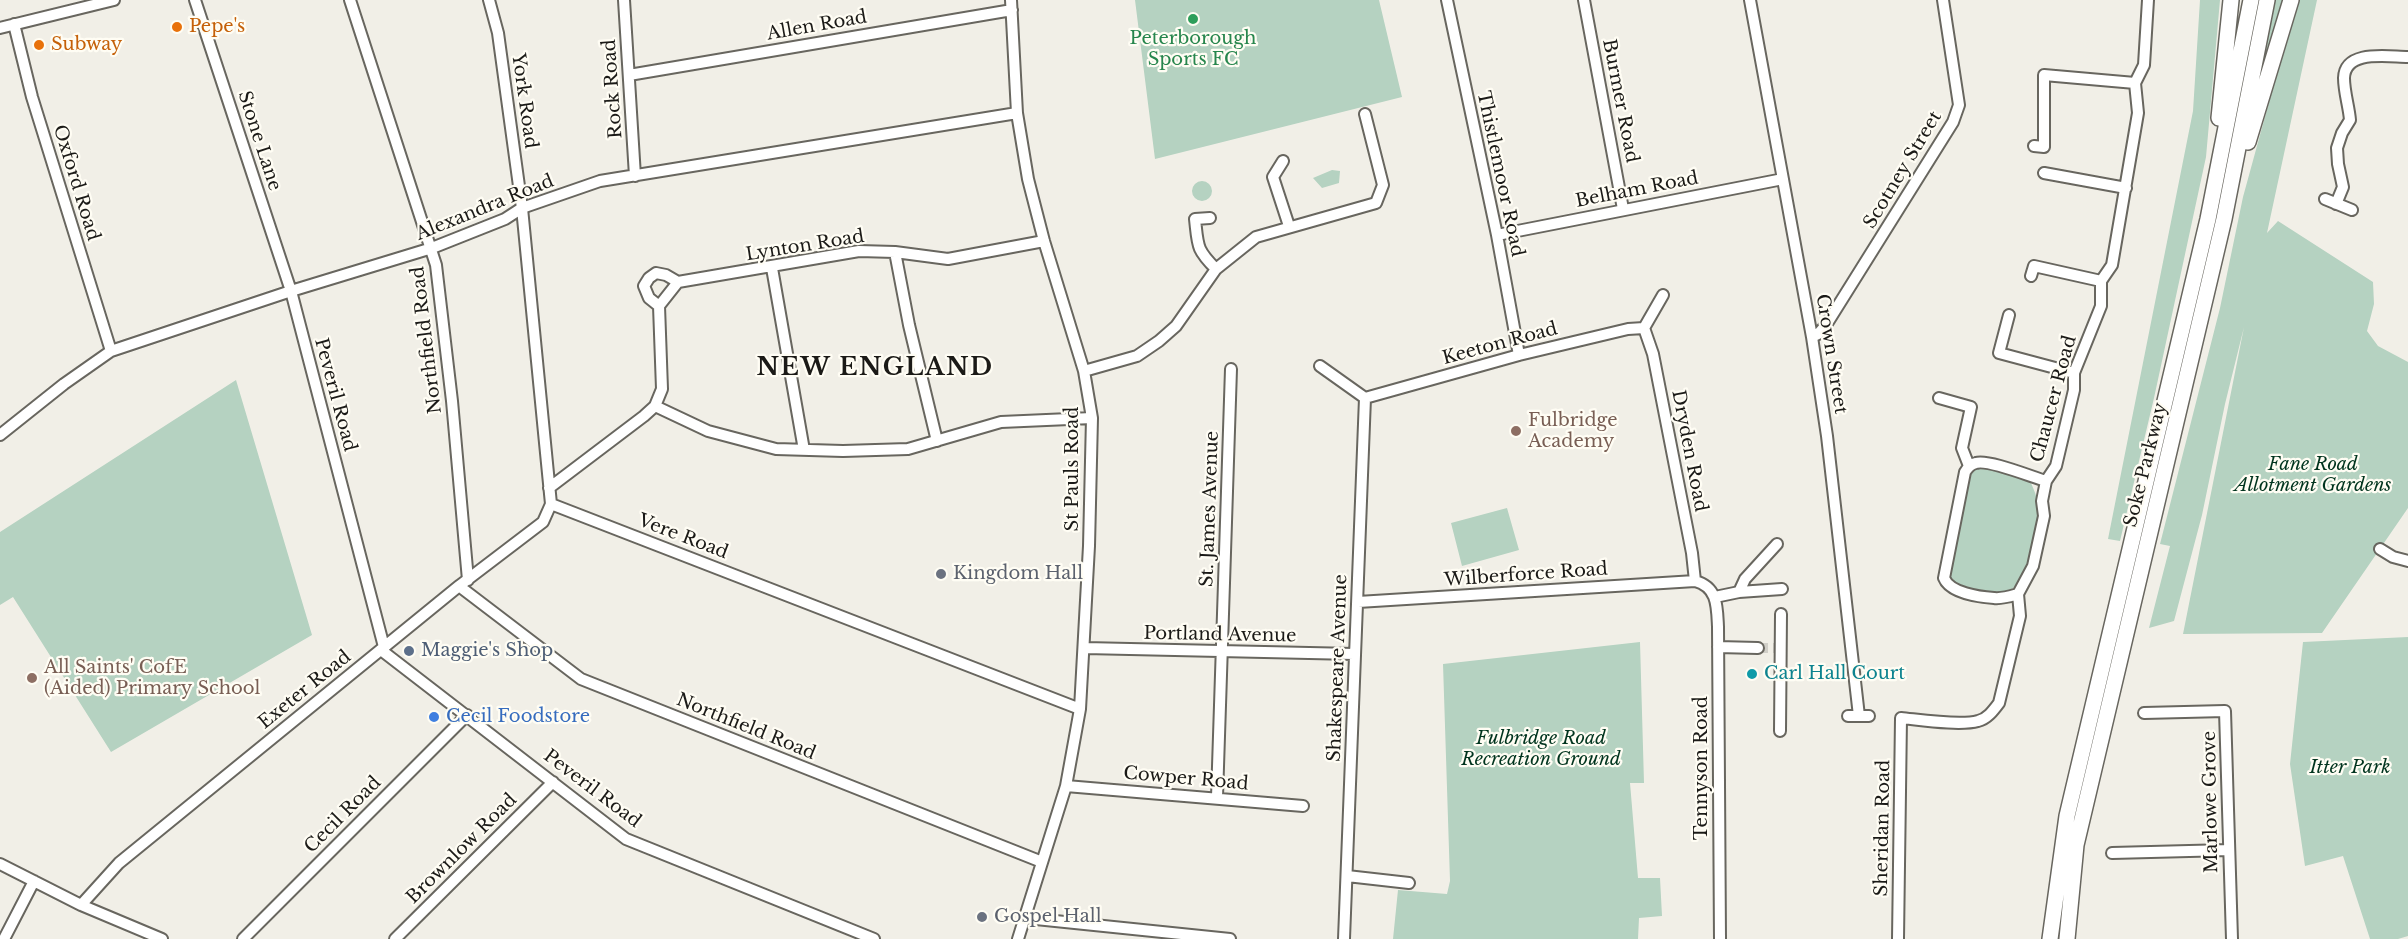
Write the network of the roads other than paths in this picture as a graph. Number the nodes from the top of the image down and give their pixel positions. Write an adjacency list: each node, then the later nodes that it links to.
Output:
1 (114, 0): 16 (street)
2 (195, 0): 45 (street, Stone Lane)
3 (350, 0): 38 (street, Northfield Road)
4 (489, 0): 29 (street, York Road)
5 (624, 0): 19 (street, Rock Road)
6 (1447, 0): 36 (street, Thistlemoor Road)
7 (1584, 0): 30 (street, Burmer Road)
8 (1750, 0): 27 (street, Crown Street)
9 (1943, 0): 50 (street, Scotney Street)
10 (2148, 0): 20 (street, Chaucer Road)
11 (2231, 0): 33 (highway)
12 (2251, 0): 33 (highway, Soke Parkway)
13 (2267, 0): 34 (highway, Soke Parkway)
14 (2291, 0): 34 (highway)
15 (1011, 5): 19 (street, Allen Road); 21 (street, St Pauls Road)
16 (14, 24): 17 (street); 51 (street, Oxford Road)
17 (0, 28)
18 (2408, 57): 31 (street)
19 (628, 75): 26 (street, Rock Road)
20 (2135, 83): 23 (street); 28 (street, Chaucer Road)
21 (1017, 113): 26 (street, Alexandra Road); 37 (street, St Pauls Road)
22 (1365, 114): 35 (street)
23 (2034, 146)
24 (1283, 161): 35 (street)
25 (2053, 170): 28 (street)
26 (635, 176): 29 (street, Alexandra Road)
27 (1783, 179): 30 (street, Belham Road); 50 (street, Crown Street)
28 (2126, 188): 43 (street, Chaucer Road)
29 (522, 208): 38 (street, Alexandra Road); 66 (street)
30 (1623, 208): 36 (street, Belham Road)
31 (2352, 210)
32 (1210, 218): 42 (street)
33 (2208, 219): 114 (highway, Soke Parkway)
34 (2224, 219): 115 (highway, Soke Parkway)
35 (1289, 226): 42 (street)
36 (1497, 235): 52 (street, Thistlemoor Road)
37 (1044, 241): 39 (street, Lynton Road); 55 (street, St Pauls Road)
38 (432, 248): 45 (street, Alexandra Road); 72 (street, Northfield Road)
39 (895, 252): 41 (street, Lynton Road); 62 (street)
40 (2022, 263): 43 (street)
41 (772, 268): 44 (street, Lynton Road); 63 (street)
42 (1216, 269): 55 (street)
43 (2101, 281): 56 (street, Chaucer Road)
44 (678, 282): 47 (street); 47 (street, Lynton Road)
45 (291, 291): 51 (street, Alexandra Road); 80 (street, Peveril Road)
46 (1664, 296): 49 (street)
47 (659, 306): 59 (street, Lynton Road)
48 (2009, 315): 56 (street)
49 (1644, 328): 52 (street, Keeton Road); 71 (street, Dryden Road)
50 (1812, 337): 88 (street, Crown Street)
51 (111, 351): 61 (street, Alexandra Road)
52 (1519, 355): 57 (street, Keeton Road)
53 (1320, 366): 57 (street)
54 (1231, 369): 83 (street, St. James Avenue)
55 (1084, 371): 60 (street, St Pauls Road)
56 (2074, 373): 65 (street, Chaucer Road)
57 (1365, 398): 77 (street, Shakespeare Avenue)
58 (1939, 398): 64 (street)
59 (655, 405): 63 (street); 66 (street)
60 (1092, 418): 62 (street); 81 (street, St Pauls Road)
61 (0, 435)
62 (937, 441): 63 (street)
63 (804, 450)
64 (1969, 466): 65 (street); 75 (street)
65 (2046, 481): 75 (street, Chaucer Road)
66 (549, 488): 67 (street)
67 (551, 504): 72 (street, Exeter Road); 85 (street, Vere Road)
68 (1777, 544): 74 (street)
69 (2380, 549): 70 (street)
70 (2408, 561)
71 (1695, 581): 76 (street); 77 (street, Wilberforce Road)
72 (463, 583): 80 (street, Exeter Road); 97 (street, Northfield Road)
73 (1782, 589): 74 (street)
74 (1739, 592): 76 (street)
75 (2018, 594): 89 (street, Chaucer Road)
76 (1715, 597): 79 (street, Tennyson Road)
77 (1358, 602): 84 (street, Shakespeare Avenue)
78 (1781, 614): 90 (street)
79 (1718, 647): 82 (street); 112 (street, Tennyson Road)
80 (382, 648): 87 (street, Peveril Road); 102 (street, Exeter Road)
81 (1085, 648): 83 (street, Portland Avenue); 85 (street, St Pauls Road)
82 (1758, 648)
83 (1222, 652): 84 (street, Portland Avenue); 93 (street, St. James Avenue)
84 (1354, 654): 99 (street, Shakespeare Avenue)
85 (1080, 709): 92 (street, St Pauls Road)
86 (2144, 713): 95 (street, Marlowe Grove)
87 (467, 715): 91 (street, Peveril Road); 107 (street, Cecil Road)
88 (1859, 716)
89 (1901, 718): 113 (street, Sheridan Road)
90 (1780, 731)
91 (553, 782): 108 (street, Brownlow Road); 109 (street, Peveril Road)
92 (1066, 786): 93 (street, Cowper Road); 97 (street, St Pauls Road)
93 (1217, 797): 94 (street, Cowper Road)
94 (1304, 806)
95 (2228, 850): 96 (street); 116 (street, Marlowe Grove)
96 (2112, 854)
97 (1042, 862): 103 (street, St Pauls Road)
98 (0, 864): 100 (street)
99 (1347, 876): 101 (street); 104 (street, Shakespeare Avenue)
100 (33, 881): 102 (street); 105 (street)
101 (1408, 883)
102 (81, 905): 106 (street)
103 (1026, 918): 110 (street, St Pauls Road); 111 (street)
104 (1345, 934)
105 (4, 939)
106 (162, 939)
107 (243, 939)
108 (395, 939)
109 (874, 939)
110 (1018, 939)
111 (1230, 939)
112 (1720, 939)
113 (1898, 939)
114 (2050, 939)
115 (2067, 939)
116 (2232, 939)

